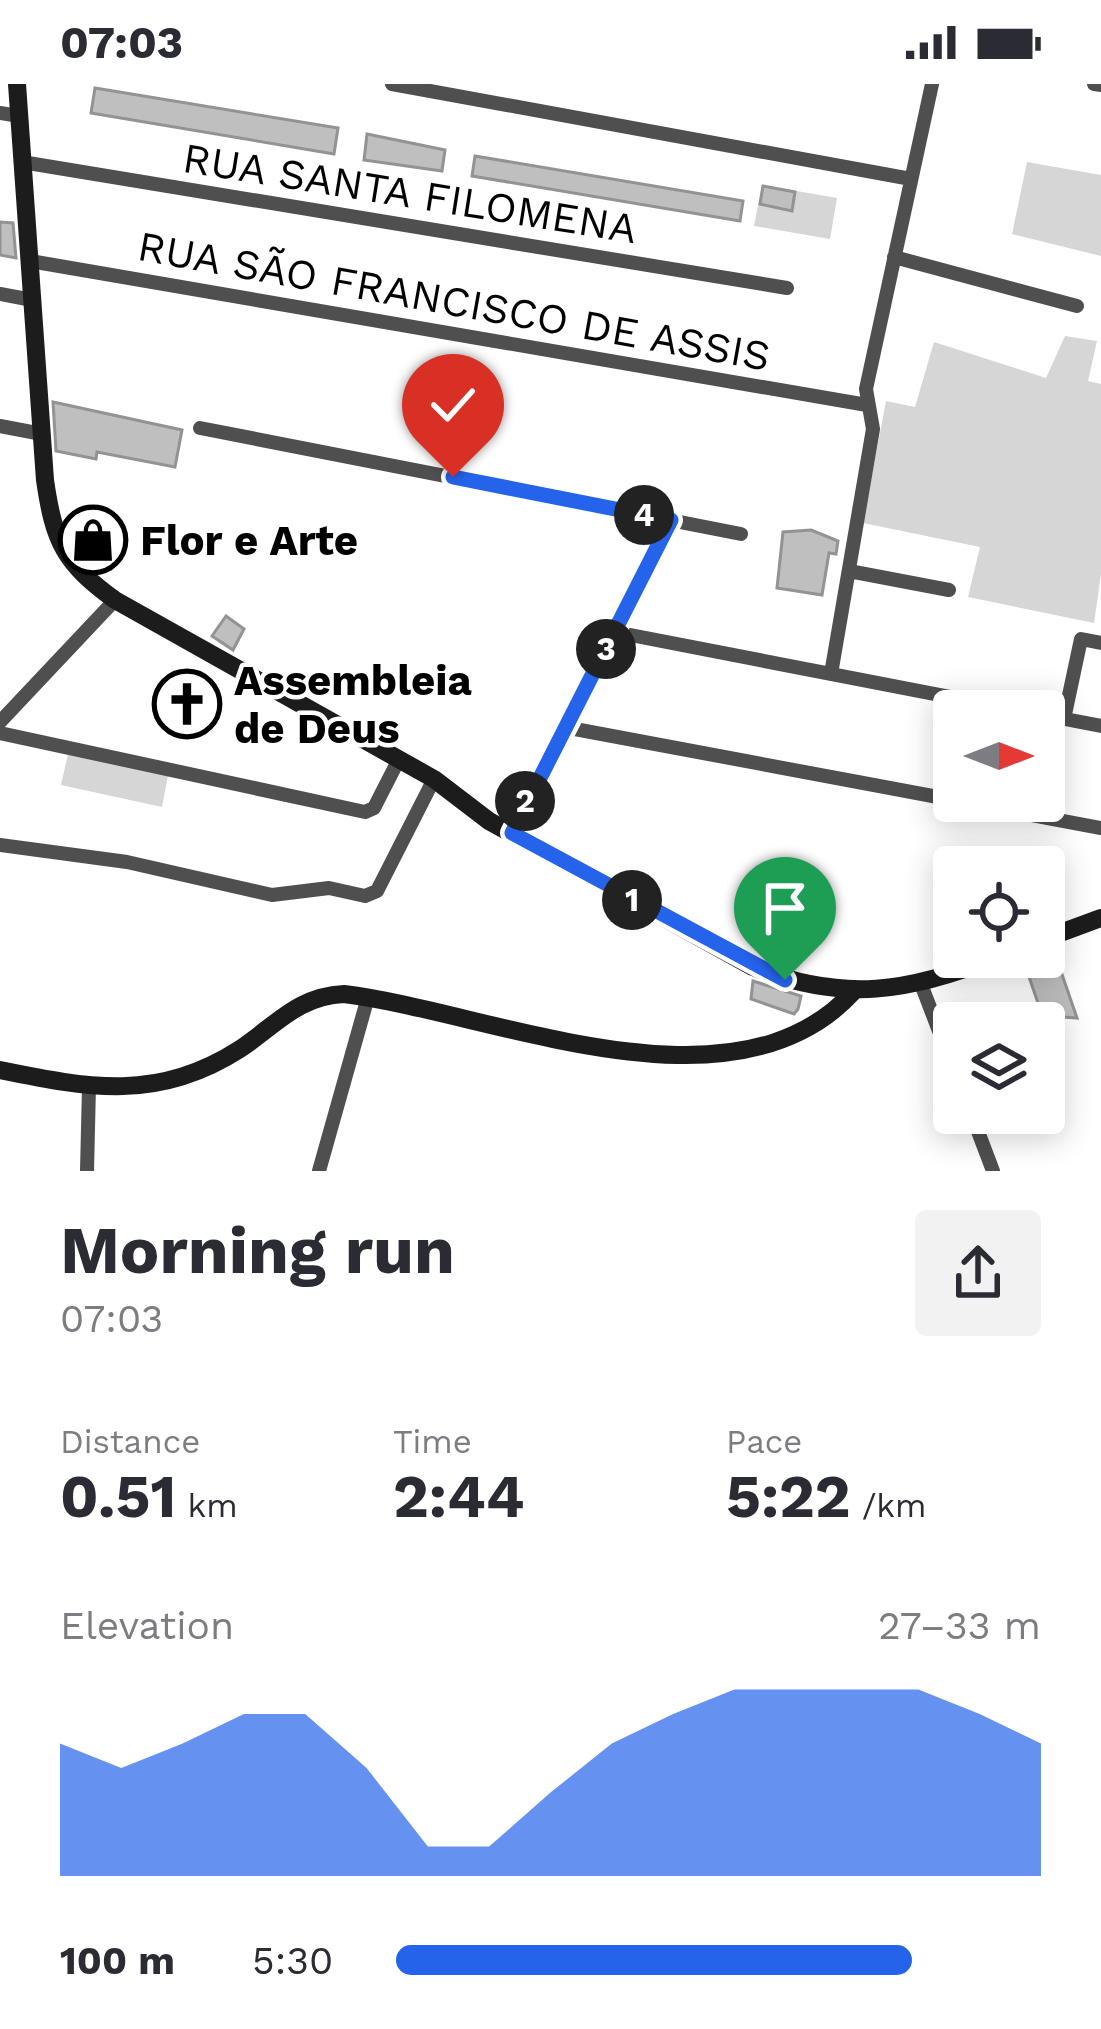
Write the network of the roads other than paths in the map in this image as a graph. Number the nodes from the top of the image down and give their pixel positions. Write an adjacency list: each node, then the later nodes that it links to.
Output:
1 (17, 84): 4 (main road)
2 (392, 84): 6 (street)
3 (932, 84): 6 (street)
4 (10, 114): 5 (main road)
5 (22, 162): 8 (main road); 9 (street, RUA SANTA FILOMENA)
6 (911, 178): 7 (street)
7 (894, 257): 12 (street); 13 (street)
8 (30, 262): 11 (main road); 13 (street, RUA SÃO FRANCISCO DE ASSIS)
9 (787, 288)
10 (0, 294): 11 (street)
11 (32, 300): 16 (main road)
12 (1076, 306)
13 (867, 405): 19 (street)
14 (0, 426): 16 (street)
15 (200, 428): 17 (street)
16 (42, 434): 21 (main road)
17 (671, 520): 18 (street); 22 (street)
18 (741, 534)
19 (849, 571): 20 (street); 24 (street)
20 (950, 590)
21 (115, 600): 27 (street); 34 (main road)
22 (615, 632): 24 (street); 32 (street)
23 (1101, 643): 28 (street)
24 (831, 674): 25 (street)
25 (933, 694)
26 (0, 701): 27 (street)
27 (18, 705): 30 (street)
28 (1065, 714)
29 (1065, 719): 31 (street)
30 (0, 722)
31 (1101, 726)
32 (564, 727): 36 (street); 39 (street)
33 (0, 733): 34 (street)
34 (399, 759): 35 (main road)
35 (434, 779): 39 (main road); 40 (street)
36 (933, 797)
37 (1065, 821): 38 (street)
38 (1101, 828)
39 (512, 833): 45 (main road)
40 (0, 845)
41 (1101, 918): 42 (main road)
42 (1065, 931)
43 (938, 978): 44 (main road)
44 (921, 984): 46 (main road); 48 (street)
45 (824, 988): 46 (main road); 49 (main road)
46 (853, 992): 49 (main road)
47 (368, 998): 49 (main road); 51 (main road); 54 (street)
48 (933, 1015)
49 (814, 1019)
50 (0, 1070): 51 (main road)
51 (89, 1086): 53 (street)
52 (978, 1134): 55 (street)
53 (87, 1171)
54 (319, 1171)
55 (993, 1171)

